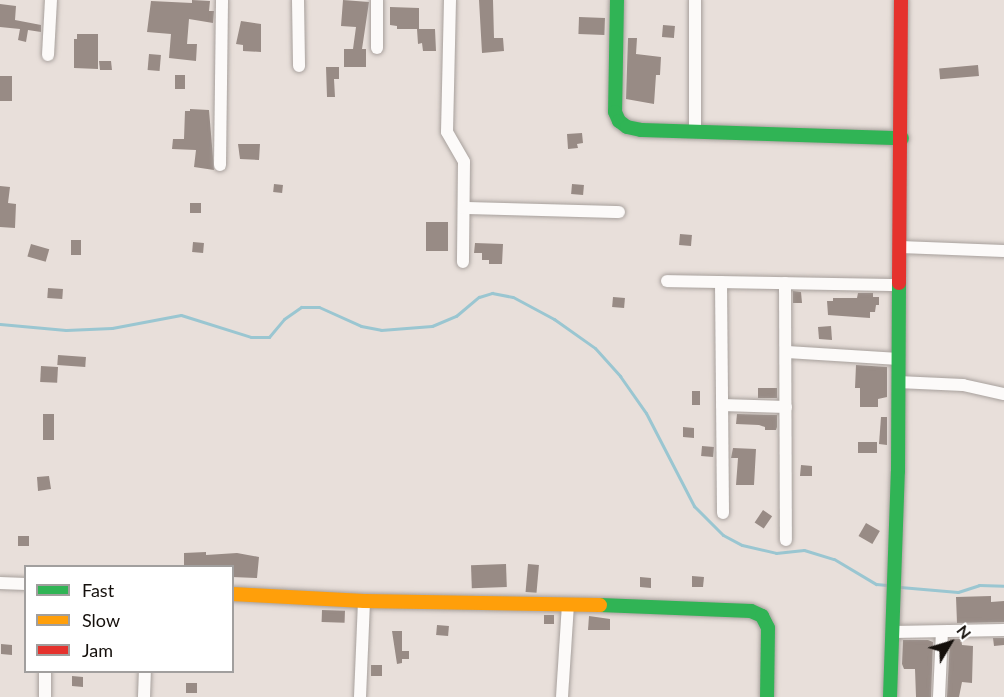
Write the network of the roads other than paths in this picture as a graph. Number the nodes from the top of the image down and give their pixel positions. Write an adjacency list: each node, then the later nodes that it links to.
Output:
1 (51, 0): 10 (street)
2 (222, 0): 14 (street)
3 (298, 0): 11 (street)
4 (377, 0): 9 (street)
5 (450, 0): 15 (street)
6 (617, 0): 12 (street)
7 (695, 0): 12 (street)
8 (901, 0): 13 (street)
9 (376, 48)
10 (48, 54)
11 (298, 66)
12 (695, 132): 13 (street)
13 (902, 138): 17 (street)
14 (220, 165)
15 (464, 208): 16 (street); 19 (street)
16 (619, 212)
17 (900, 247): 18 (street); 23 (street)
18 (1004, 251)
19 (463, 262)
20 (667, 281): 21 (street)
21 (721, 282): 22 (street); 28 (street)
22 (785, 283): 23 (street); 24 (street)
23 (899, 285): 25 (street)
24 (787, 352): 25 (street); 29 (street)
25 (899, 359): 26 (street)
26 (898, 382): 27 (street); 38 (street)
27 (1004, 394)
28 (722, 405): 29 (street); 30 (street)
29 (786, 407): 31 (street)
30 (723, 513)
31 (786, 540)
32 (0, 583): 33 (street)
33 (24, 584)
34 (234, 594): 35 (street)
35 (364, 601): 36 (street); 44 (street)
36 (568, 604): 45 (street); 46 (street)
37 (1004, 630): 39 (street)
38 (893, 632): 39 (street); 47 (street)
39 (942, 632): 48 (street)
40 (45, 673): 42 (street)
41 (145, 673): 43 (street)
42 (45, 697)
43 (144, 697)
44 (360, 697)
45 (562, 697)
46 (767, 697)
47 (890, 697)
48 (939, 697)

